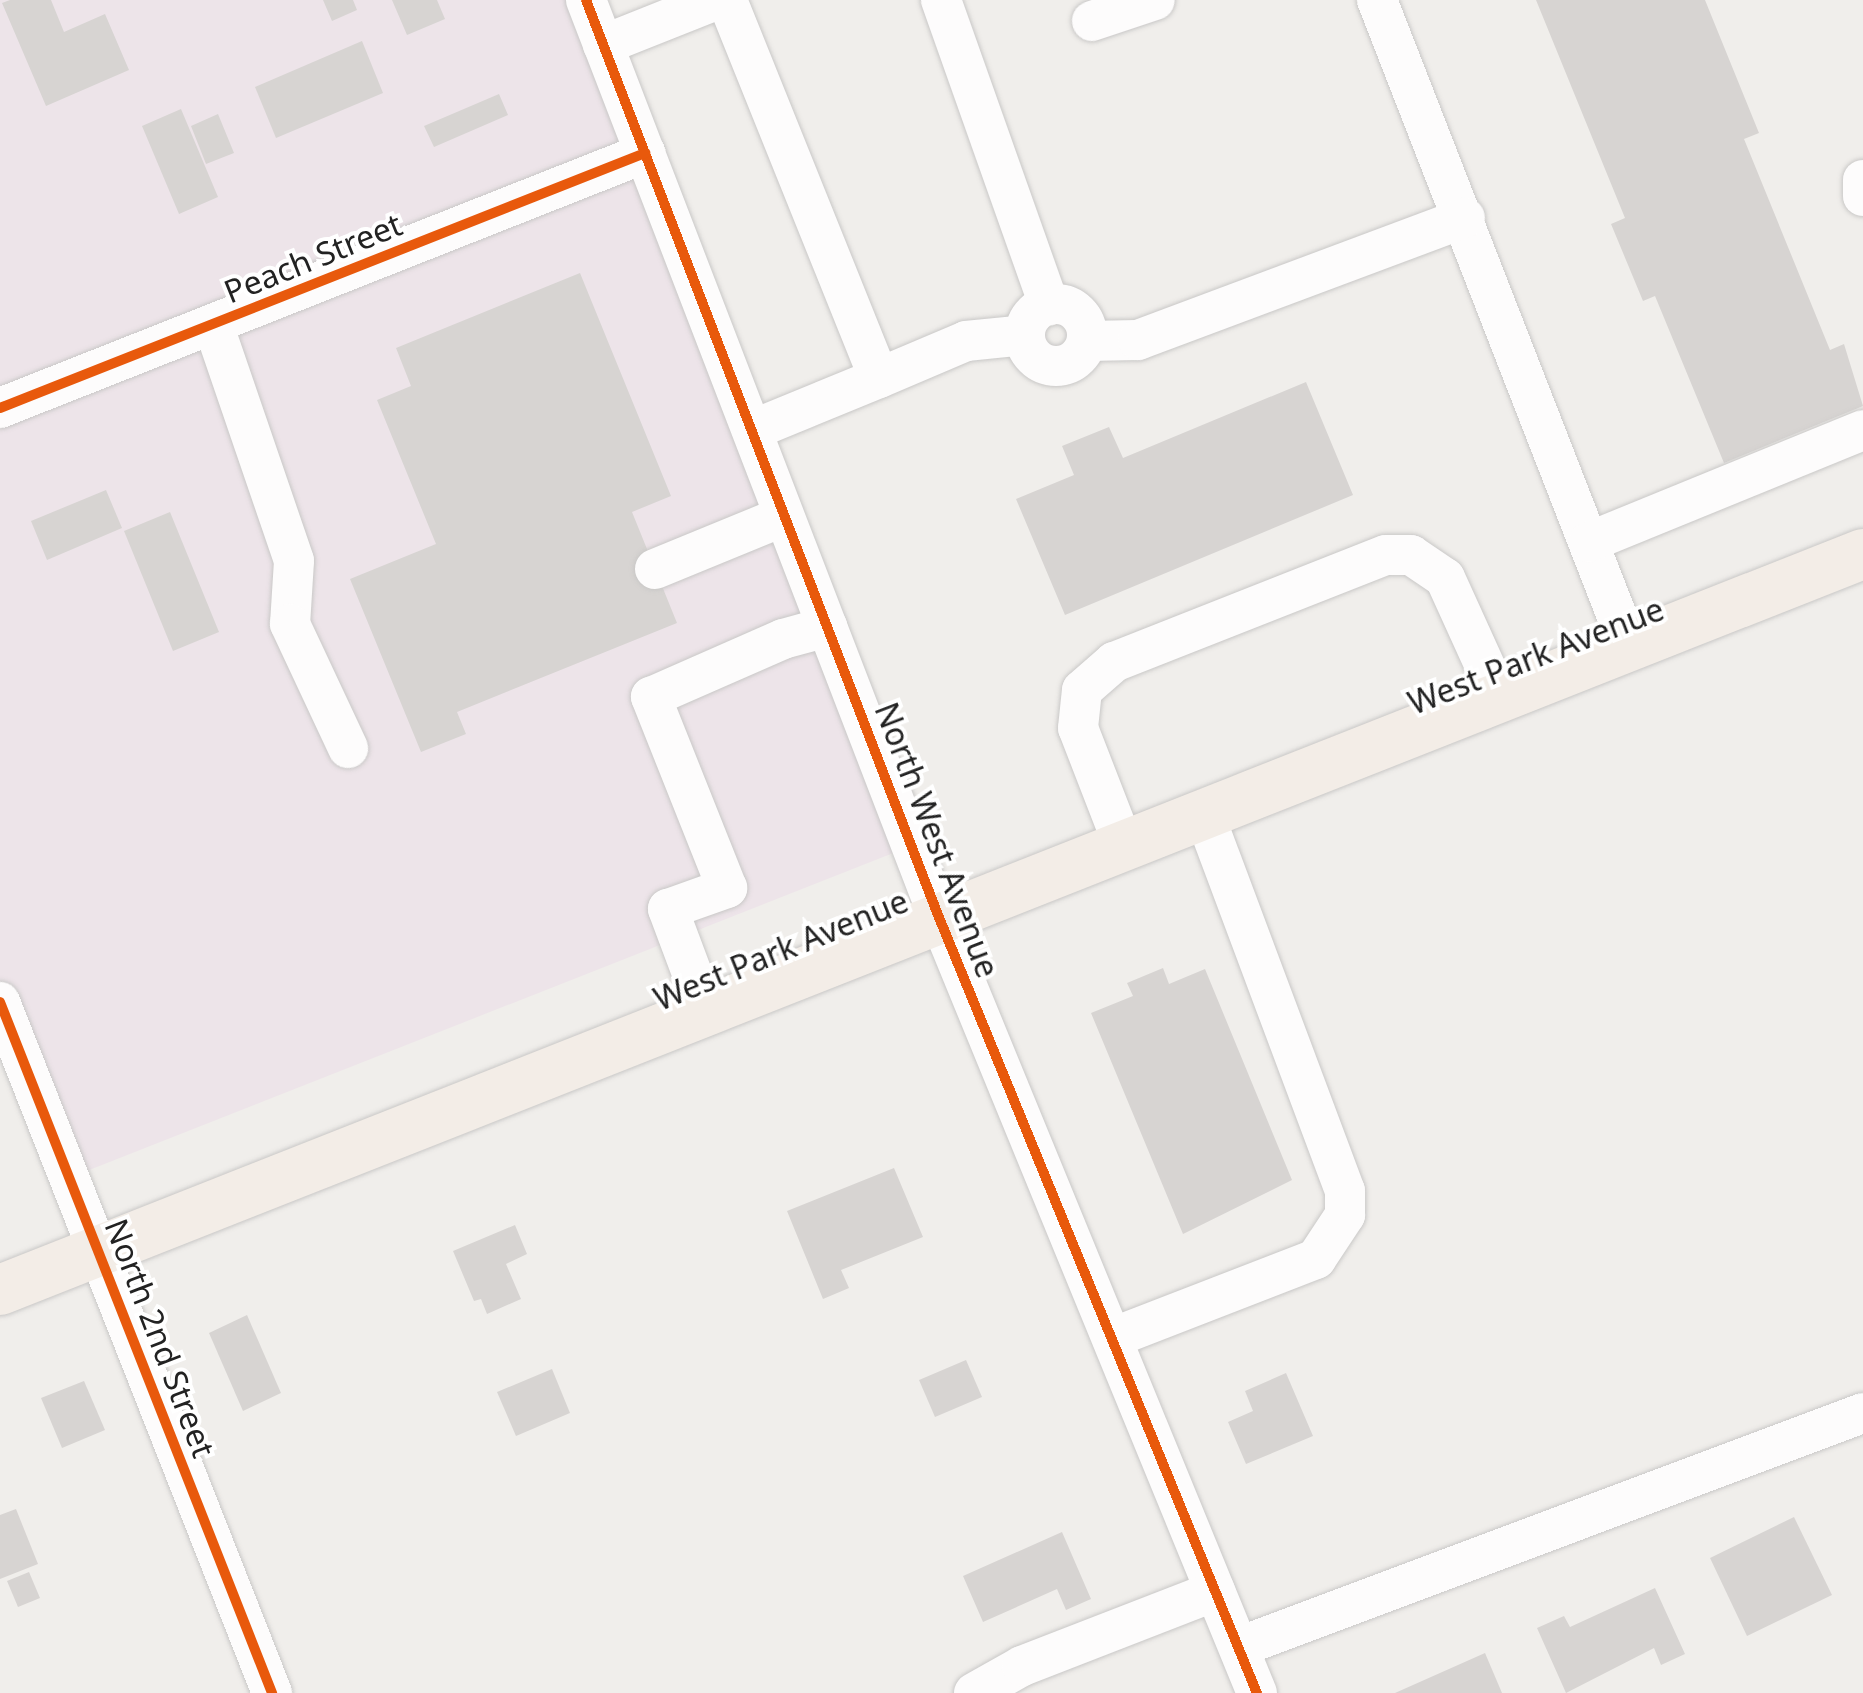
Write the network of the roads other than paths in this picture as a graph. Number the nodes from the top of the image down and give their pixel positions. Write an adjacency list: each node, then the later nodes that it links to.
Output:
1 (586, 0): 8 (street, North West Avenue)
2 (716, 0): 8 (street)
3 (727, 0): 15 (street)
4 (941, 0): 13 (street)
5 (1155, 0): 7 (street)
6 (1377, 0): 12 (street)
7 (1092, 21)
8 (603, 45): 9 (street, North West Avenue)
9 (645, 154): 14 (street, Peach Street); 17 (street, North West Avenue)
10 (1863, 180): 11 (street)
11 (1863, 196)
12 (1465, 218): 13 (street); 20 (street)
13 (1037, 320): 15 (street)
14 (212, 324): 16 (street, Peach Street); 26 (street)
15 (879, 378): 17 (street)
16 (0, 408)
17 (752, 430): 19 (street, North West Avenue)
18 (1863, 430): 20 (street)
19 (784, 516): 22 (street); 23 (street, North West Avenue)
20 (1589, 542): 24 (street)
21 (1863, 554): 24 (main road, West Park Avenue)
22 (655, 569)
23 (827, 627): 29 (street, North West Avenue); 31 (street)
24 (1629, 646): 25 (main road, West Park Avenue)
25 (1499, 697): 27 (main road, West Park Avenue); 28 (street)
26 (348, 748)
27 (1204, 813): 28 (main road, West Park Avenue); 34 (street)
28 (1124, 844): 29 (main road, West Park Avenue)
29 (938, 914): 31 (main road, West Park Avenue); 34 (street, North West Avenue)
30 (0, 1002): 32 (street, North 2nd Street)
31 (704, 1008): 32 (main road, West Park Avenue)
32 (99, 1250): 33 (main road, West Park Avenue); 38 (street, North 2nd Street)
33 (0, 1290)
34 (1112, 1338): 36 (street, North West Avenue)
35 (1863, 1412): 37 (street)
36 (1216, 1591): 37 (street, North West Avenue); 39 (street)
37 (1238, 1647): 40 (street, North West Avenue)
38 (272, 1693)
39 (974, 1693)
40 (1257, 1693)

